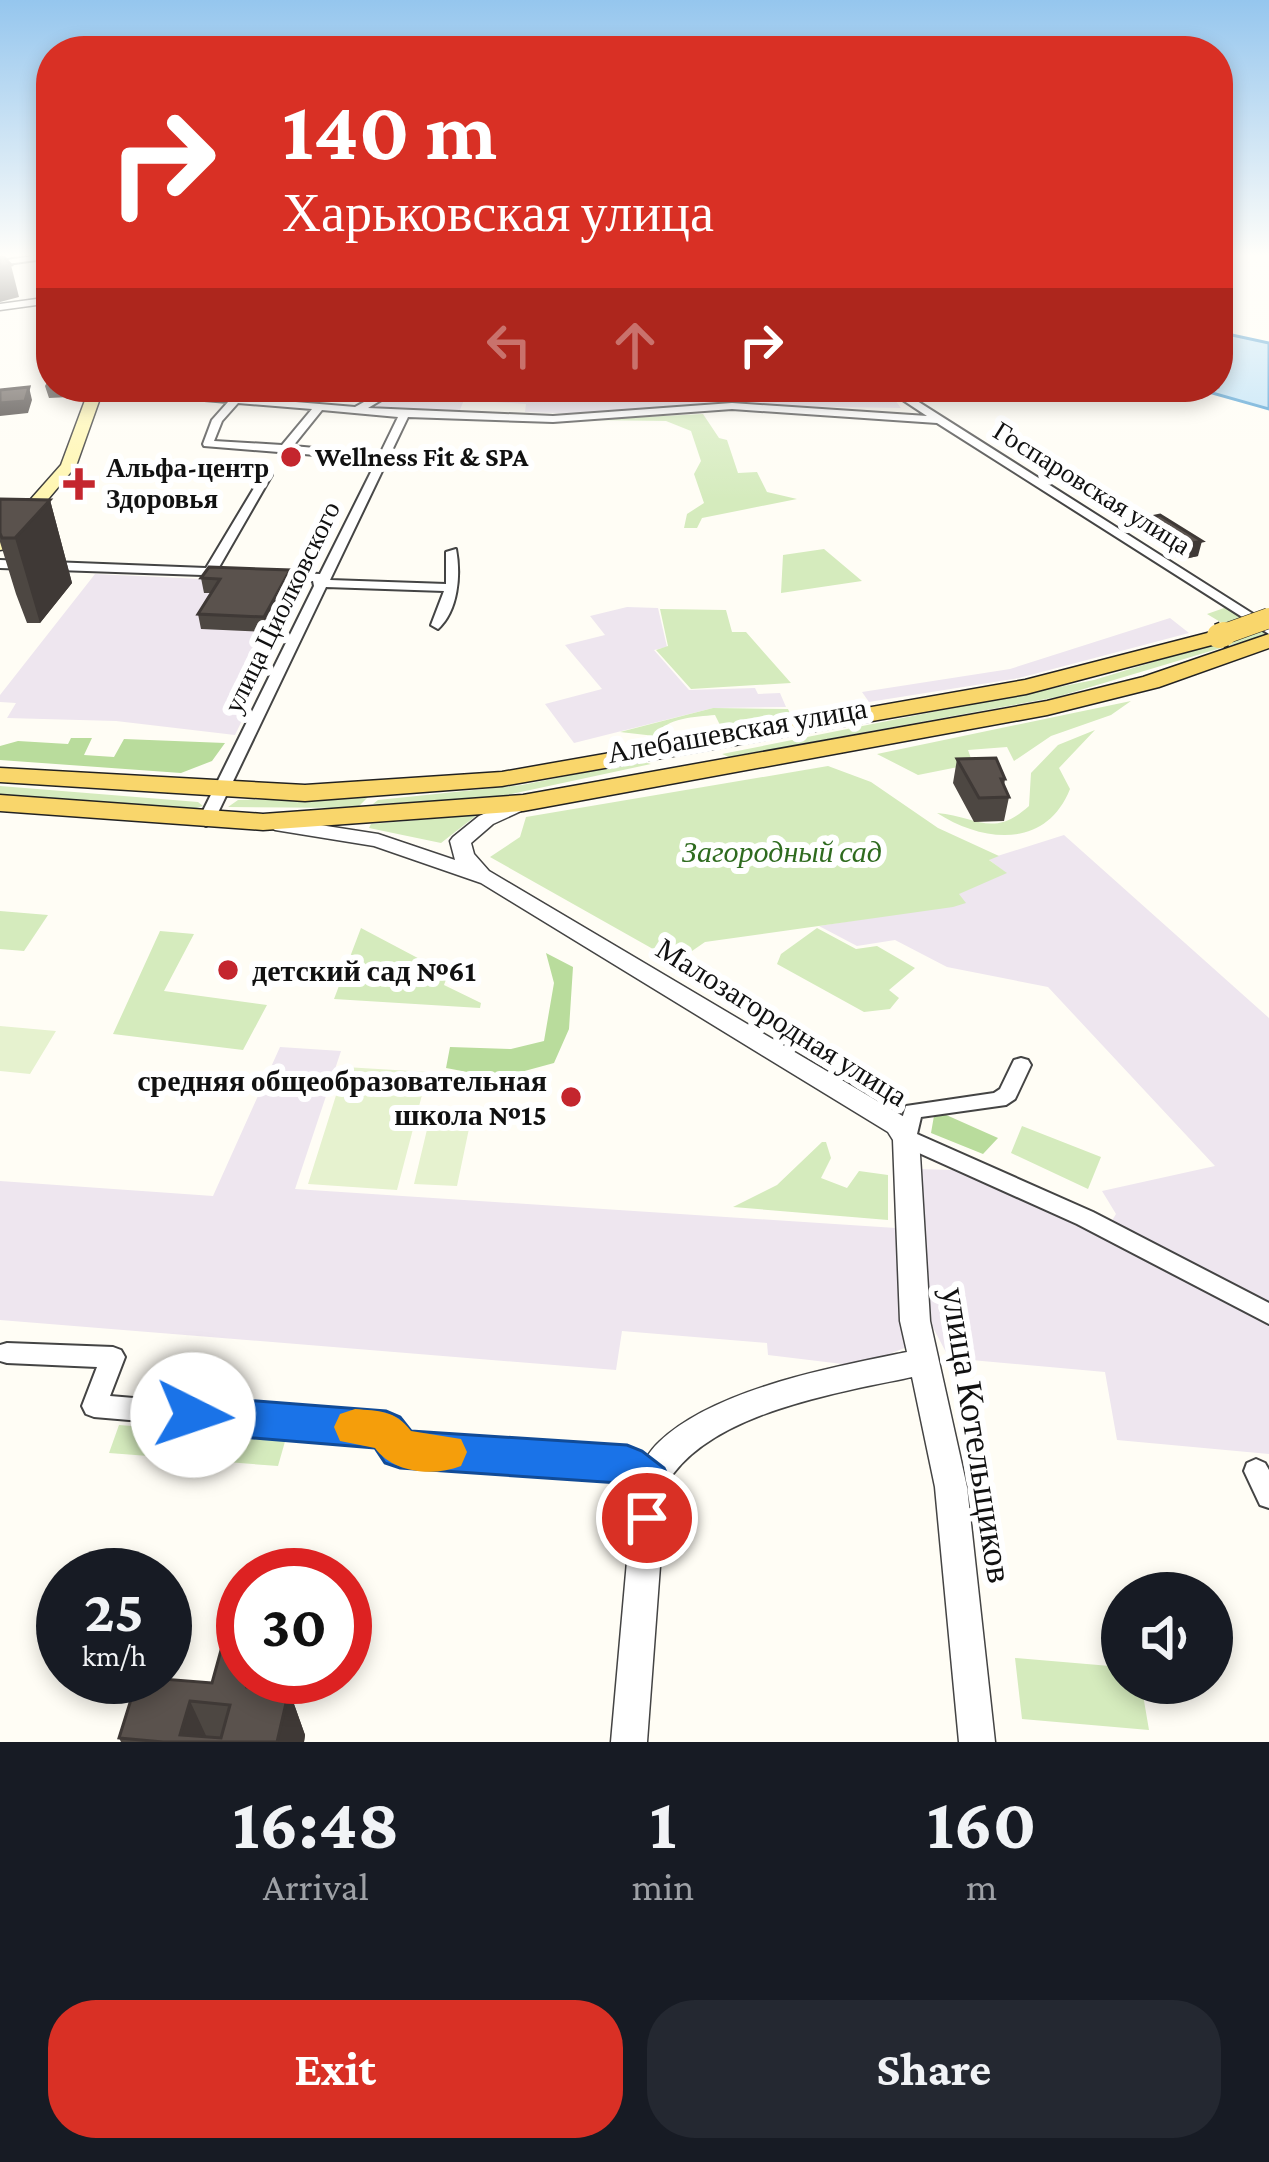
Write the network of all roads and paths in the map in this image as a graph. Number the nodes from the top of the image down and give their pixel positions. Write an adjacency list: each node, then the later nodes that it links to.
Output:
1 (91, 402): 13 (main road)
2 (233, 402): 10 (street)
3 (259, 402): 6 (street)
4 (370, 402): 7 (street)
5 (912, 402): 9 (street, Госпаровская улица)
6 (319, 407): 7 (street); 10 (street)
7 (355, 410): 8 (street)
8 (404, 415): 9 (street); 11 (street, улица Циолковского)
9 (940, 420): 23 (street, Госпаровская улица)
10 (286, 448): 11 (street)
11 (381, 457): 19 (street, улица Циолковского)
12 (267, 475): 18 (street)
13 (50, 490): 14 (main road); 15 (main road)
14 (15, 502)
15 (0, 545)
16 (452, 552): 20 (street)
17 (0, 564): 18 (street)
18 (211, 572): 19 (street)
19 (319, 581): 20 (street); 31 (street, улица Циолковского)
20 (452, 588): 22 (street)
21 (1269, 618): 25 (main road, Алебашевская улица, bridge)
22 (438, 625)
23 (1269, 630)
24 (1257, 646): 26 (main road, Алебашевская улица)
25 (790, 730): 26 (main road); 27 (main road, Алебашевская улица)
26 (770, 757): 30 (main road, Алебашевская улица)
27 (618, 758): 29 (main road, Алебашевская улица); 30 (main road)
28 (0, 775): 31 (main road, Алебашевская улица)
29 (455, 784): 31 (main road, Алебашевская улица); 34 (main road)
30 (590, 789): 33 (main road, Алебашевская улица)
31 (221, 791): 35 (street, улица Циолковского)
32 (0, 803): 35 (main road)
33 (523, 803): 34 (main road, Алебашевская улица); 36 (street)
34 (363, 820): 35 (main road); 36 (street, Малозагородная улица)
35 (206, 821)
36 (488, 878): 38 (street, Малозагородная улица)
37 (1021, 1065): 38 (street, Малозагородная улица)
38 (906, 1138): 39 (street); 41 (street, улица Котельщиков)
39 (1269, 1314)
40 (2, 1353): 43 (street)
41 (926, 1361): 43 (street); 46 (street, улица Котельщиков)
42 (1256, 1471): 44 (street)
43 (650, 1482): 45 (street)
44 (1269, 1496)
45 (629, 1742)
46 (976, 1742)

